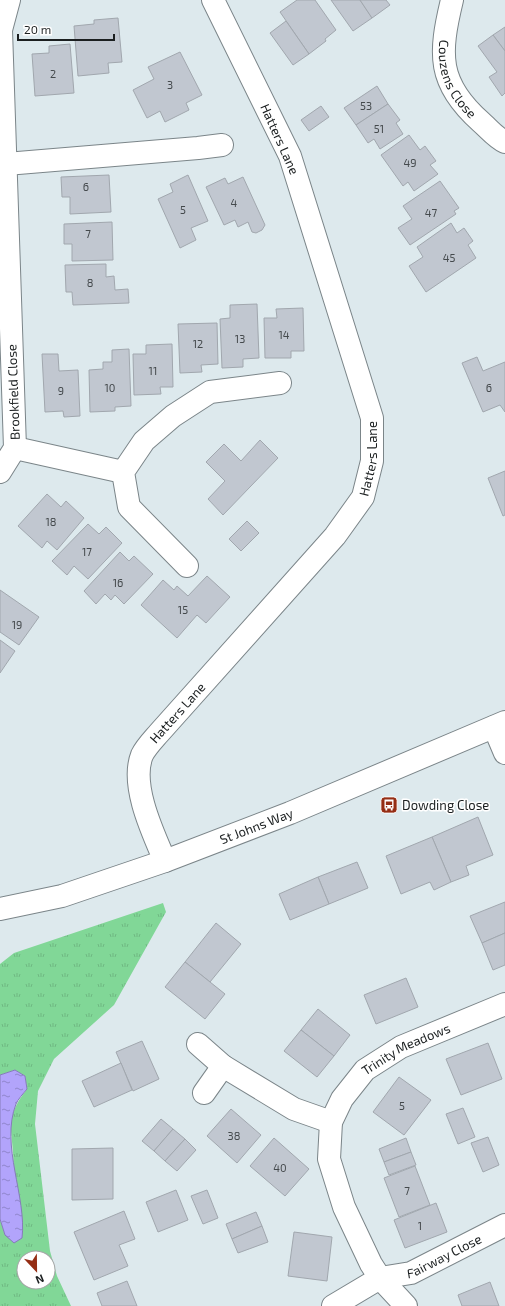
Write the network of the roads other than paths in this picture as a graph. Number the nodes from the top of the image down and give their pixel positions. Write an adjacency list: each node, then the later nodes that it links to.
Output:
1 (9, 0): 6 (street, Brookfield Close)
2 (213, 0): 14 (street, Hatters Lane)
3 (452, 0): 4 (street, Couzens Close)
4 (505, 142)
5 (222, 144): 6 (street)
6 (6, 164): 8 (street, Brookfield Close)
7 (280, 383): 10 (street)
8 (14, 448): 9 (street, Brookfield Close); 10 (street, Brookfield Close)
9 (0, 472)
10 (123, 472): 11 (street)
11 (187, 566)
12 (500, 725): 13 (street); 14 (street, St Johns Way)
13 (505, 753)
14 (165, 861): 15 (street, St Johns Way)
15 (0, 909)
16 (505, 1004): 20 (street, Trinity Meadows)
17 (198, 1044): 18 (street)
18 (223, 1066): 19 (street); 20 (street)
19 (204, 1092)
20 (331, 1122): 22 (street, Trinity Meadows)
21 (505, 1225): 22 (street, Fairway Close)
22 (380, 1278): 23 (street); 24 (street, Trinity Meadows)
23 (333, 1306)
24 (406, 1306)

